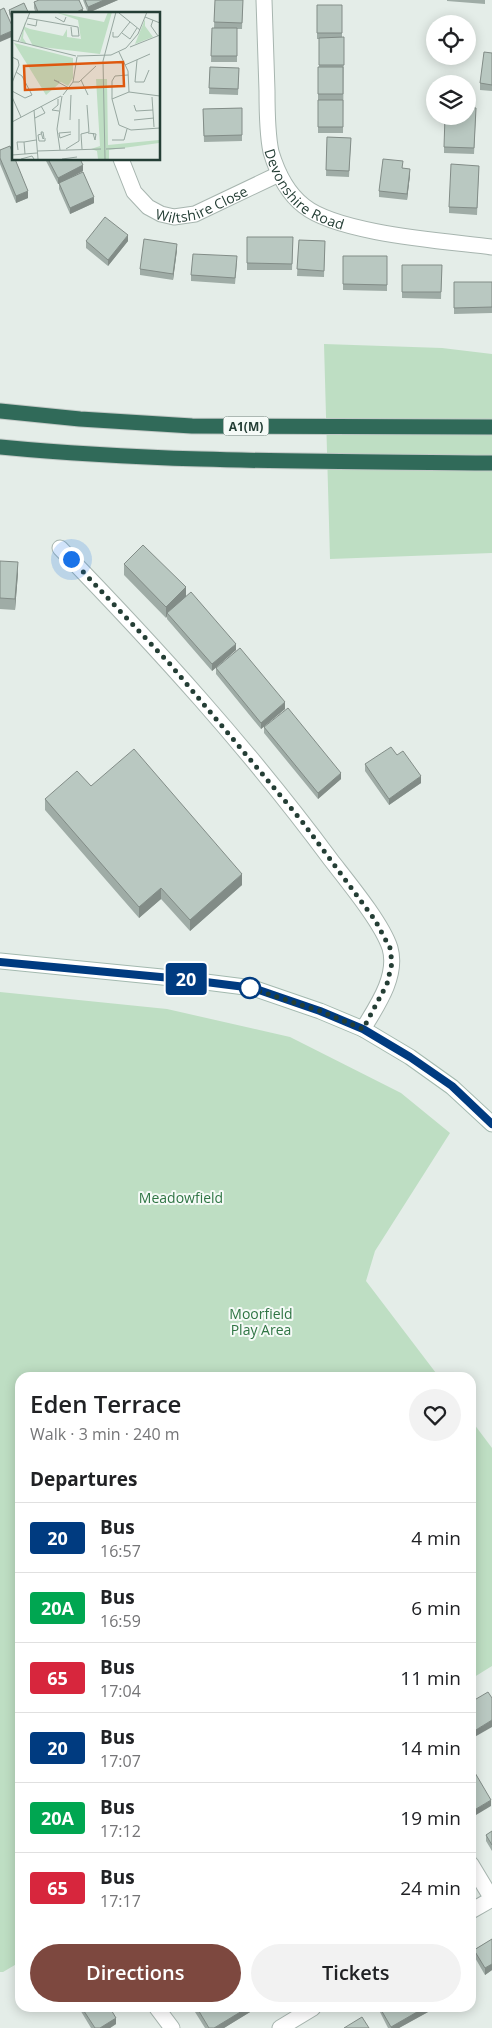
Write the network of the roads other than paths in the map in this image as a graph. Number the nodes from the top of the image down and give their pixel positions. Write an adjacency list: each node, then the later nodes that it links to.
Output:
1 (264, 0): 3 (street, Devonshire Road)
2 (121, 160): 3 (street, Wiltshire Close)
3 (279, 174): 4 (street, Devonshire Road)
4 (492, 247)
5 (0, 411): 6 (highway, A1(M))
6 (492, 427)
7 (0, 447): 8 (highway)
8 (492, 463)
9 (60, 548): 11 (street)
10 (0, 962): 11 (street)
11 (363, 1029): 12 (street)
12 (492, 1124)
13 (476, 1872): 14 (street)
14 (492, 1899): 15 (street)
15 (476, 1908)
16 (160, 2012): 18 (street)
17 (306, 2012): 19 (street)
18 (172, 2028)
19 (280, 2028)

